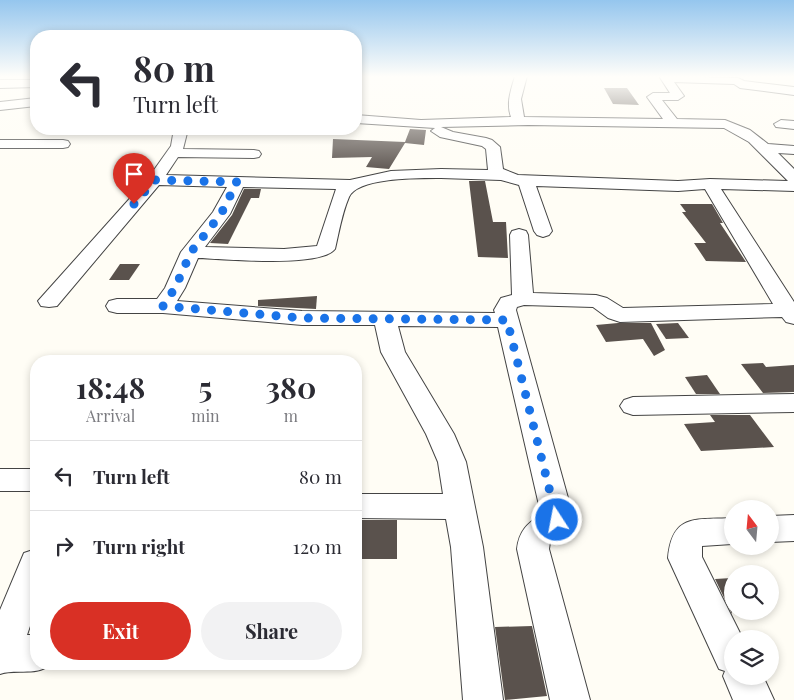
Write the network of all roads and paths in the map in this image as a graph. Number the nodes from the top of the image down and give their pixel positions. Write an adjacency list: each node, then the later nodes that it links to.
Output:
1 (514, 109): 4 (street)
2 (662, 109): 5 (street)
3 (362, 120): 6 (street)
4 (520, 121): 5 (street); 6 (street)
5 (673, 122): 10 (street)
6 (428, 124): 14 (street)
7 (181, 135): 12 (street)
8 (0, 144): 9 (street)
9 (63, 144)
10 (763, 148): 11 (street); 15 (street)
11 (794, 150)
12 (174, 153): 13 (street); 16 (street)
13 (254, 154)
14 (500, 175): 17 (street); 20 (street)
15 (794, 178)
16 (155, 180): 18 (street); 26 (street)
17 (526, 181): 19 (street); 22 (street)
18 (237, 182): 20 (street); 24 (street)
19 (710, 184): 21 (street); 29 (street)
20 (353, 185): 24 (street)
21 (794, 186)
22 (543, 231)
23 (519, 235): 25 (street)
24 (191, 252): 28 (street)
25 (523, 299): 29 (street); 31 (street)
26 (49, 301)
27 (117, 306): 28 (street)
28 (163, 306): 30 (street)
29 (792, 312)
30 (385, 319): 31 (street); 37 (street)
31 (507, 320): 46 (street)
32 (794, 403): 33 (street)
33 (633, 406)
34 (0, 480): 35 (street)
35 (30, 480)
36 (362, 506): 37 (street)
37 (460, 507): 45 (street)
38 (794, 528): 39 (street)
39 (779, 529)
40 (724, 531): 42 (street)
41 (30, 583): 43 (street)
42 (724, 639)
43 (9, 653)
44 (746, 685): 47 (street)
45 (483, 700)
46 (570, 700)
47 (754, 700)

